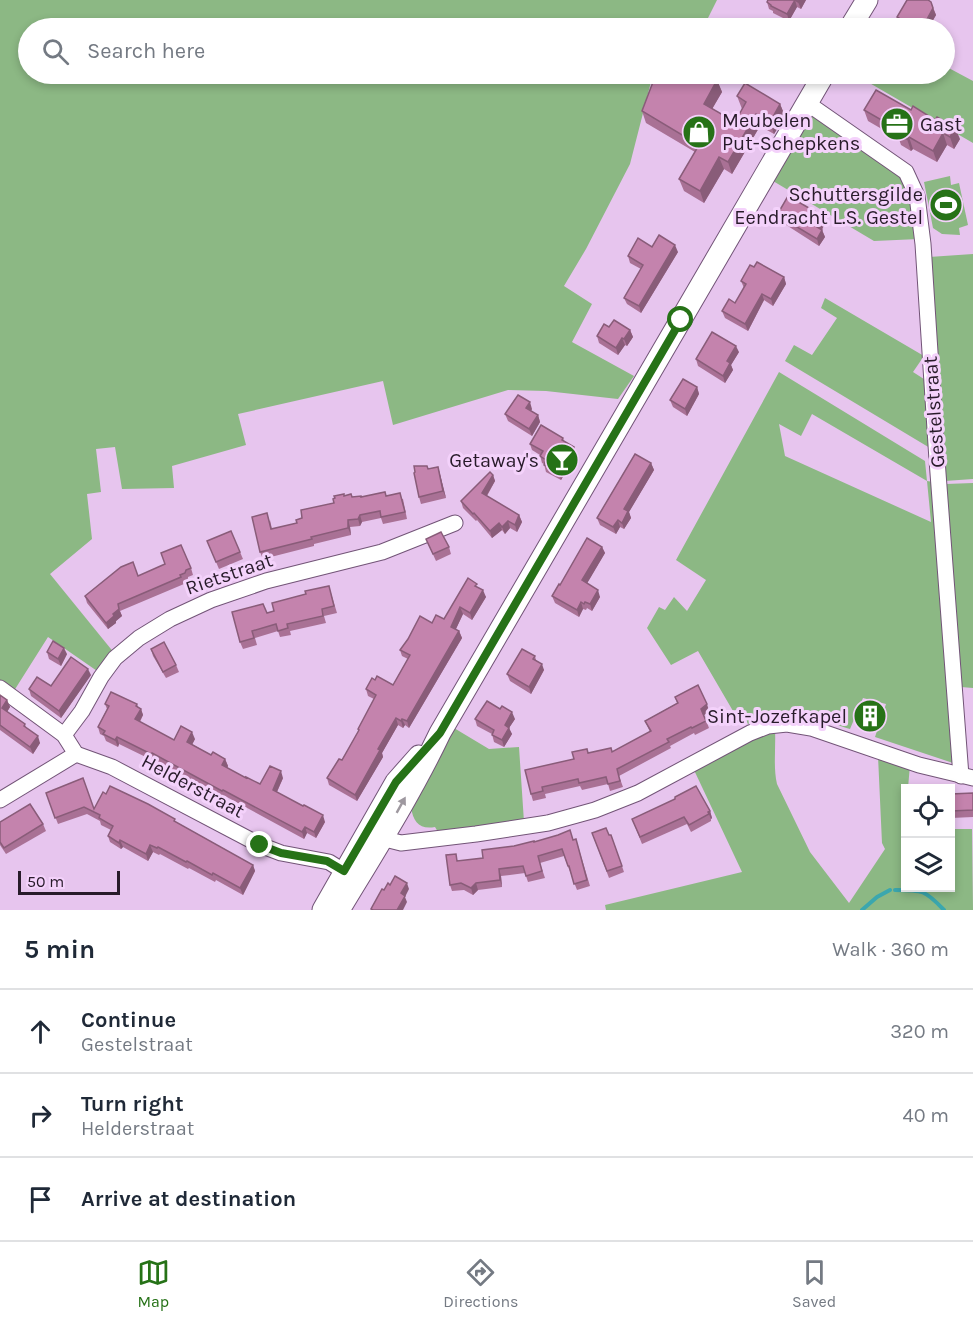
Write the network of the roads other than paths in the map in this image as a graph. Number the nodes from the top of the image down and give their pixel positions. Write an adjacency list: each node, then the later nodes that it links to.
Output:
1 (867, 0): 2 (main road)
2 (856, 18)
3 (818, 84): 4 (main road)
4 (807, 103): 9 (street, Gestelstraat); 11 (main road)
5 (455, 523): 7 (street, Rietstraat)
6 (0, 688): 7 (street)
7 (64, 735): 8 (street)
8 (76, 754): 10 (street); 12 (street, Helderstraat)
9 (967, 777): 11 (street)
10 (0, 800)
11 (376, 833): 12 (main road)
12 (350, 876): 13 (main road); 14 (main road)
13 (323, 910)
14 (339, 910)

